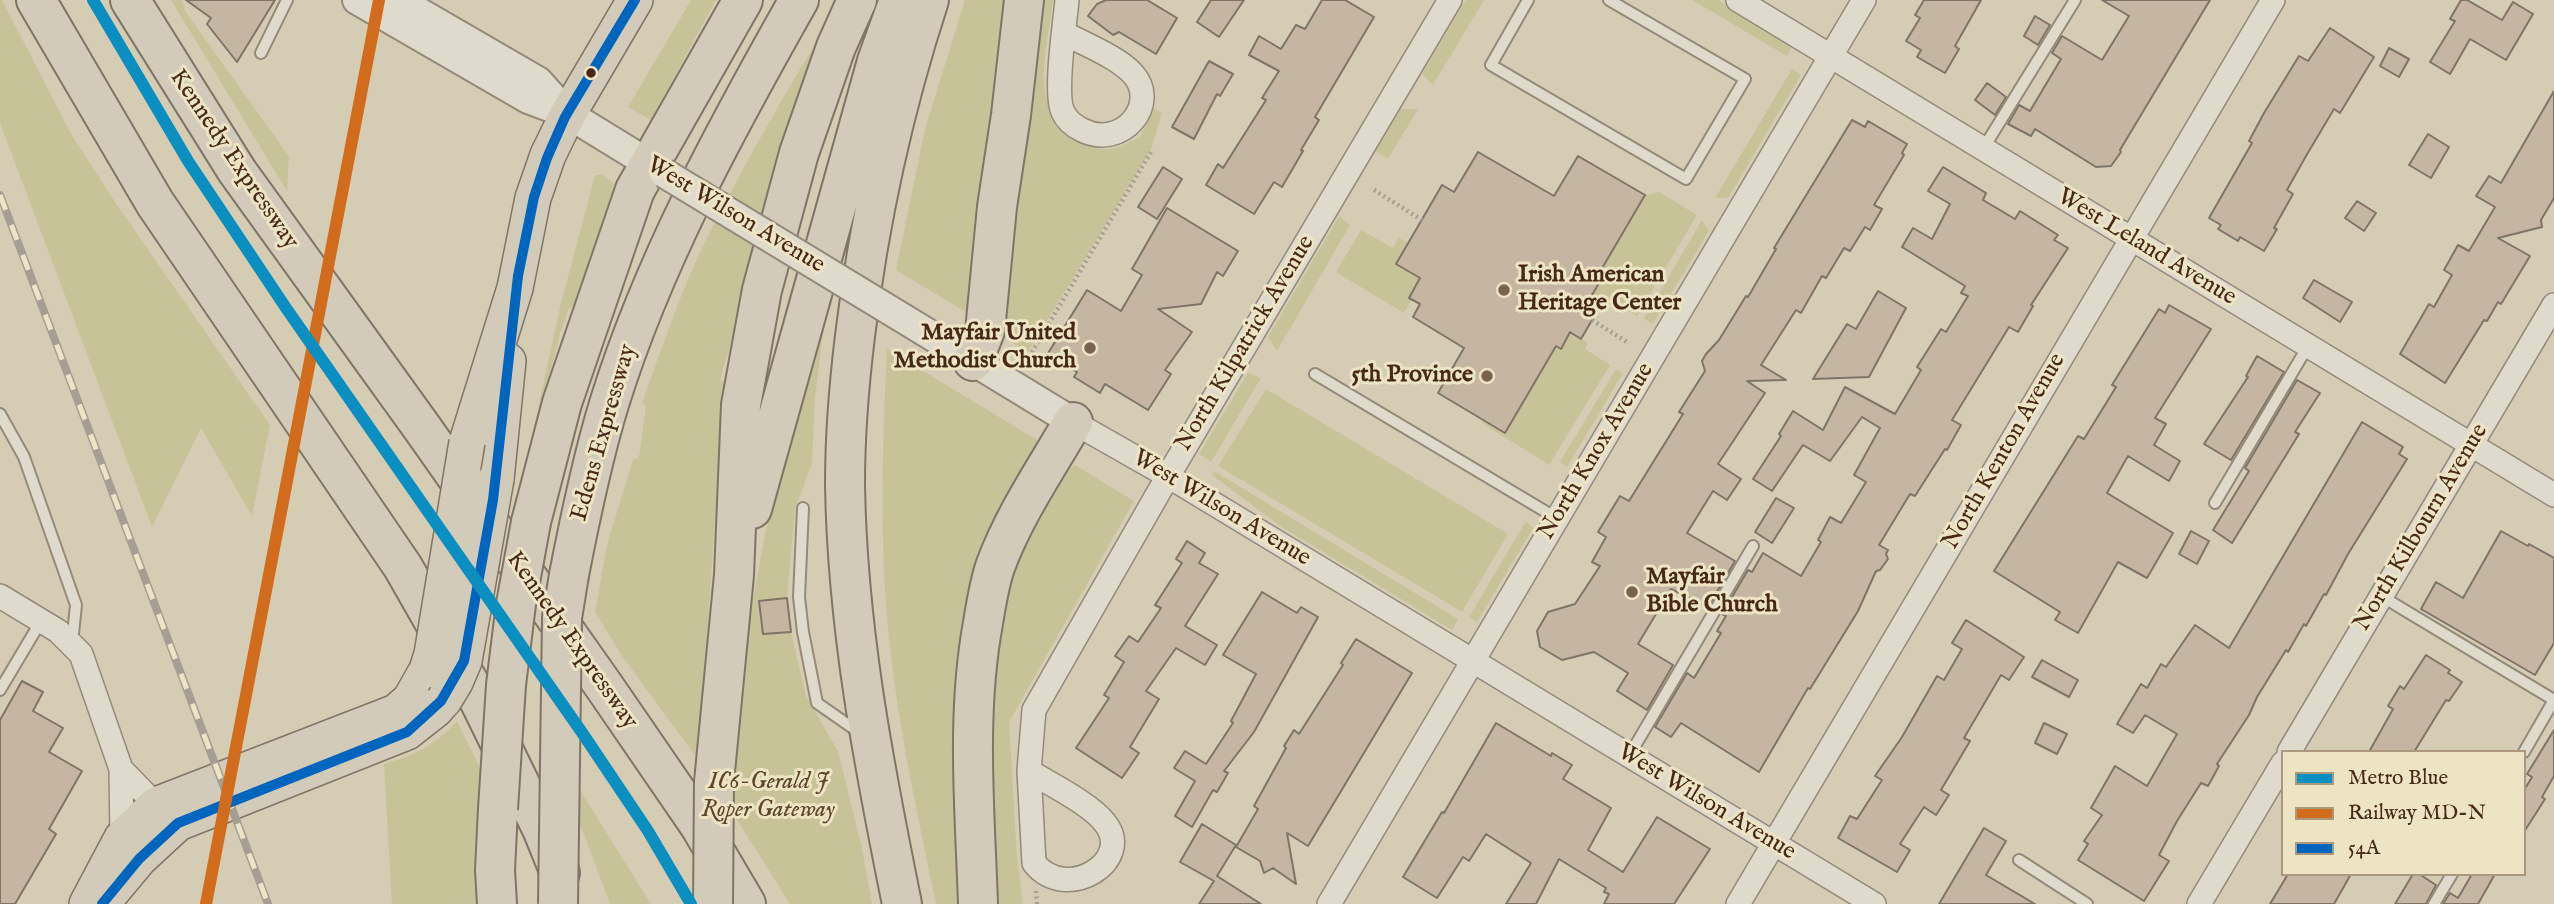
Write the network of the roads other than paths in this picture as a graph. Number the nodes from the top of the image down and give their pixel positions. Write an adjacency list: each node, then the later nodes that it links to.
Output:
1 (36, 0): 66 (highway)
2 (130, 0): 68 (highway, Kennedy Expressway)
3 (287, 0): 22 (lane)
4 (357, 0): 24 (street, West Wilson Avenue)
5 (398, 0): 24 (street, West Wilson Avenue)
6 (635, 0): 24 (main road)
7 (743, 0): 26 (highway)
8 (799, 0): 65 (highway, Edens Expressway, bridge)
9 (858, 0): 42 (highway)
10 (899, 0): 42 (highway)
11 (929, 0): 49 (highway)
12 (1024, 0): 31 (highway)
13 (1067, 0): 21 (street)
14 (1450, 0): 36 (street, North Kilpatrick Avenue)
15 (1528, 0): 16 (lane)
16 (1609, 0)
17 (1738, 0): 23 (street, West Leland Avenue)
18 (1864, 0): 23 (street, North Knox Avenue)
19 (2076, 0): 25 (lane)
20 (2273, 0): 27 (street, North Kenton Avenue)
21 (1064, 33): 21 (street)
22 (261, 53)
23 (1831, 57): 25 (street, West Leland Avenue); 40 (street, North Knox Avenue)
24 (568, 114): 26 (street, West Wilson Avenue); 28 (main road)
25 (1983, 149): 27 (street, West Leland Avenue)
26 (656, 168): 31 (street, West Wilson Avenue, bridge); 64 (highway, bridge)
27 (2131, 238): 30 (street, West Leland Avenue); 58 (street, North Kenton Avenue)
28 (515, 288): 56 (main road, bridge); 63 (main road, bridge)
29 (2554, 305): 35 (street, North Kilbourn Avenue)
30 (2308, 346): 35 (street, West Leland Avenue); 38 (lane)
31 (972, 361): 34 (street, West Wilson Avenue)
32 (1315, 374): 40 (lane)
33 (0, 414): 46 (lane)
34 (1073, 422): 36 (street, West Wilson Avenue); 70 (highway)
35 (2471, 444): 37 (street, West Leland Avenue); 44 (street, North Kilbourn Avenue)
36 (1168, 476): 47 (street, West Wilson Avenue); 55 (street, North Kilpatrick Avenue)
37 (2554, 495)
38 (2216, 503)
39 (803, 508): 49 (lane)
40 (1558, 519): 47 (street, North Knox Avenue)
41 (1753, 546): 52 (lane)
42 (734, 575): 67 (highway, bridge)
43 (0, 596): 45 (street)
44 (2381, 596): 50 (street, North Kilbourn Avenue); 51 (lane)
45 (41, 621): 46 (street); 48 (lane)
46 (72, 643): 54 (street)
47 (1473, 663): 52 (street, West Wilson Avenue); 71 (street, North Knox Avenue)
48 (0, 691)
49 (870, 740): 69 (highway)
50 (2290, 750)
51 (2525, 750)
52 (1629, 756): 58 (street, West Wilson Avenue)
53 (2281, 766): 61 (street)
54 (121, 769): 56 (street); 57 (street)
55 (1029, 771): 55 (street, North Kilpatrick Avenue)
56 (156, 805): 57 (main road)
57 (122, 838): 62 (main road)
58 (1774, 844): 72 (street, North Kenton Avenue); 73 (street, West Wilson Avenue)
59 (2019, 860): 74 (lane)
60 (2451, 876): 75 (lane)
61 (2204, 902)
62 (88, 904)
63 (103, 904)
64 (498, 904)
65 (558, 904)
66 (572, 904)
67 (713, 904)
68 (746, 904)
69 (902, 904)
70 (978, 904)
71 (1329, 904)
72 (1738, 904)
73 (1874, 904)
74 (2087, 904)
75 (2434, 904)

